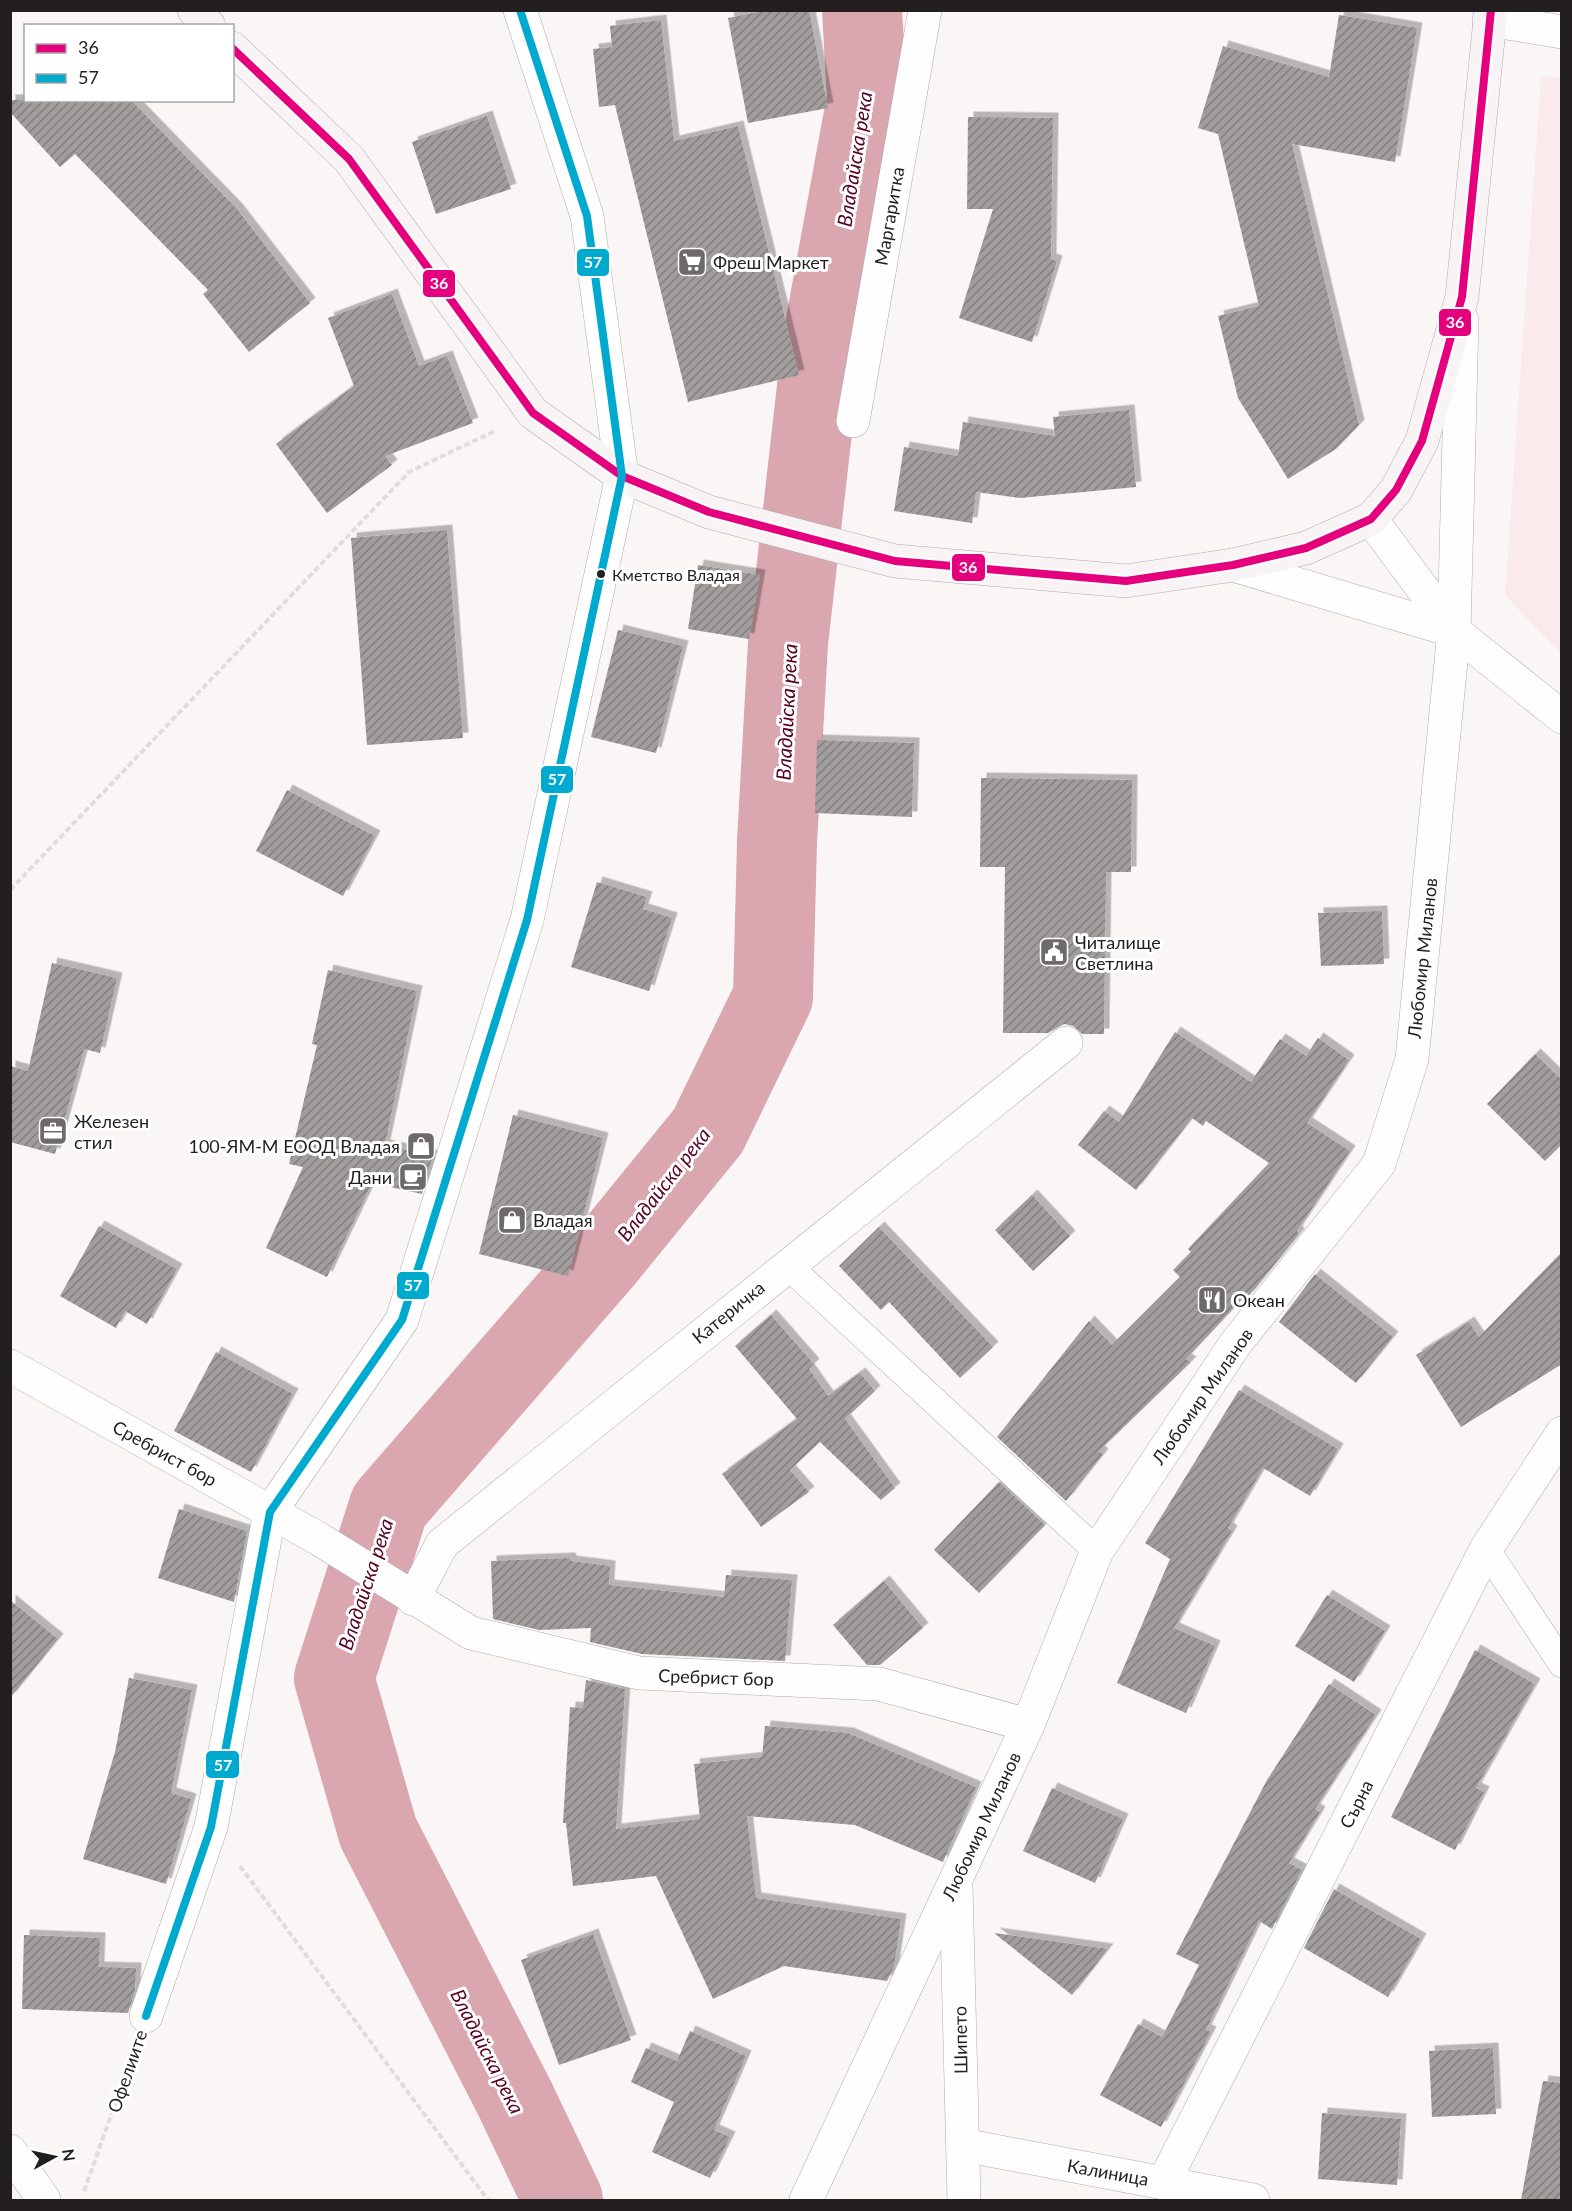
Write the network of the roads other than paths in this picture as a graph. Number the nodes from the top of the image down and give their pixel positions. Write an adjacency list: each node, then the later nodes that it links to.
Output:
1 (194, 10): 5 (street)
2 (520, 10): 10 (street, Офелиите)
3 (925, 10): 9 (street, Маргаритка)
4 (1490, 15): 6 (street); 8 (street)
5 (207, 24)
6 (1562, 32)
7 (234, 50): 10 (street)
8 (1462, 297): 11 (street); 13 (street, Любомир Миланов)
9 (853, 421)
10 (622, 476): 12 (street); 19 (street, Офелиите)
11 (1371, 519): 12 (street); 13 (street)
12 (1233, 565): 13 (street)
13 (1454, 632): 14 (street); 21 (street, Любомир Миланов)
14 (1562, 717)
15 (1066, 1043): 16 (street, Катеричка)
16 (787, 1265): 21 (lane); 22 (street, Катеричка)
17 (10, 1366): 19 (street, Сребрист бор)
18 (1562, 1433): 20 (street, Сърна)
19 (270, 1512): 22 (street, Сребрист бор); 26 (street, Офелиите)
20 (1486, 1549): 23 (lane); 29 (street, Сърна)
21 (1096, 1551): 24 (street, Любомир Миланов)
22 (413, 1599): 24 (street, Сребрист бор)
23 (1562, 1664)
24 (1028, 1725): 25 (street, Любомир Миланов)
25 (956, 1878): 27 (street, Шипето); 31 (street, Любомир Миланов)
26 (146, 2016)
27 (963, 2145): 29 (street, Калиница); 32 (street, Шипето)
28 (10, 2151): 30 (street)
29 (1164, 2182): 33 (street, Калиница)
30 (44, 2200)
31 (806, 2200)
32 (964, 2200)
33 (1253, 2200)

